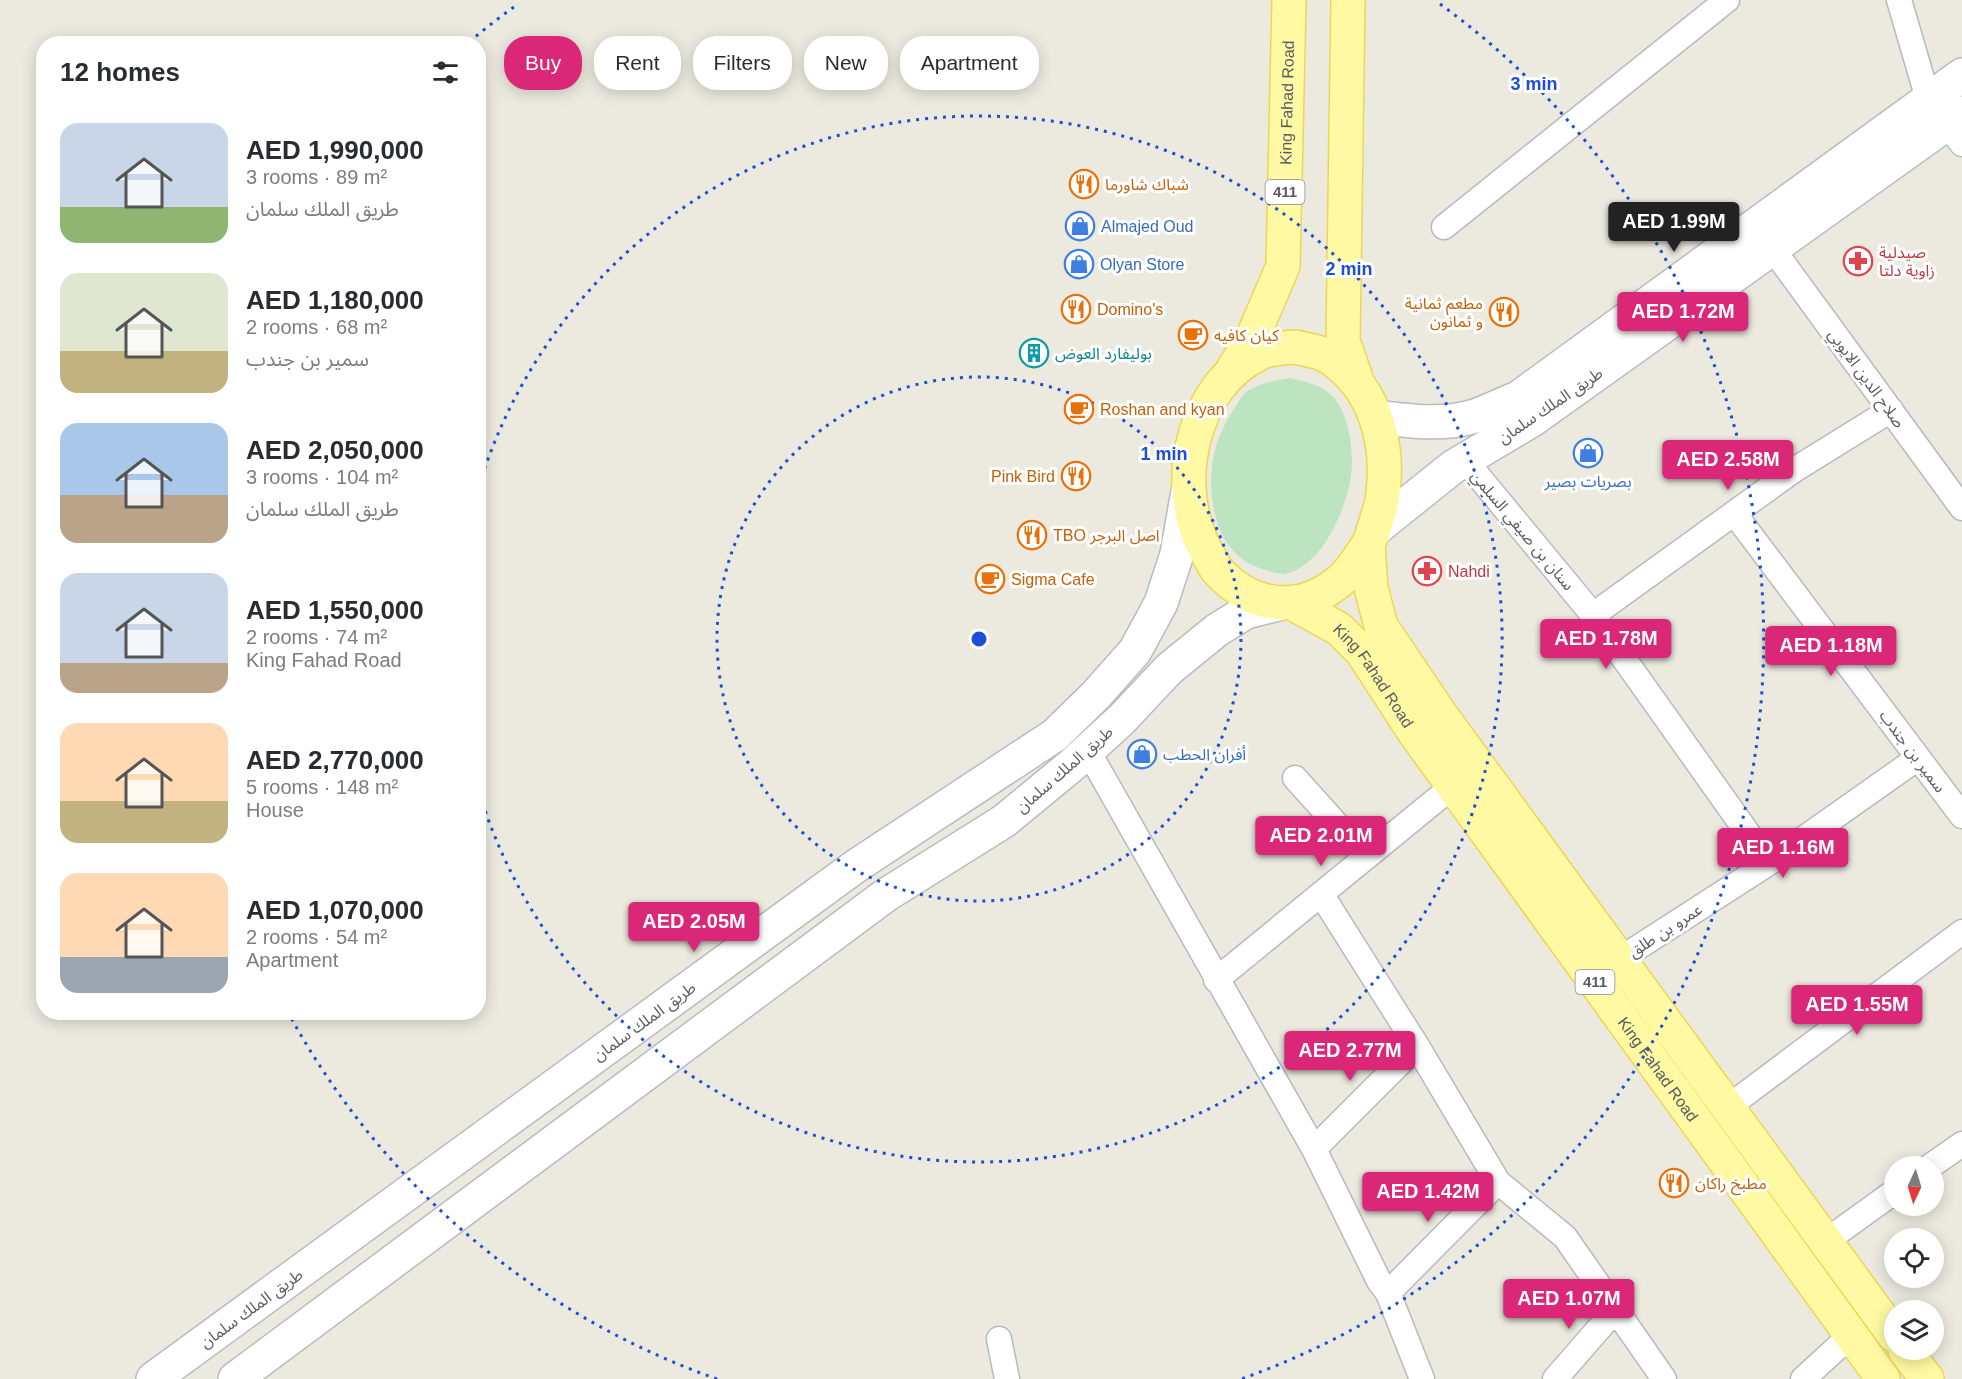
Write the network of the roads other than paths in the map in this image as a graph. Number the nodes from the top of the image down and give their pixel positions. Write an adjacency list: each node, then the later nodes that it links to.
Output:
1 (1289, 0): 9 (main road, King Fahad Road / 411)
2 (1348, 0): 10 (main road)
3 (1727, 0): 7 (street)
4 (1899, 0): 6 (street)
5 (1962, 75): 6 (main road, طريق الملك سلمان)
6 (1950, 120): 8 (main road, طريق الملك سلمان); 12 (main road, طريق الملك سلمان)
7 (1444, 227)
8 (1772, 249): 11 (street, صلاح الدين الايوبي); 13 (main road, طريق الملك سلمان)
9 (1230, 372): 10 (main road); 14 (main road, King Fahad Road)
10 (1357, 381): 12 (main road)
11 (1891, 410): 15 (street, صلاح الدين الايوبي); 16 (street)
12 (1377, 417): 17 (main road)
13 (1465, 460): 17 (main road, طريق الملك سلمان); 19 (street, سنان بن صيفي السلمي)
14 (1188, 491): 18 (main road, King Fahad Road); 45 (main road, طريق الملك سلمان)
15 (1962, 508)
16 (1734, 513): 19 (street); 21 (street, سمير بن جندب)
17 (1370, 538): 18 (main road); 29 (main road, King Fahad Road / 411)
18 (1285, 604): 20 (main road, طريق الملك سلمان); 23 (main road, King Fahad Road / 411)
19 (1593, 615): 26 (street, سنان بن صيفي السلمي)
20 (1088, 751): 30 (street); 46 (main road, طريق الملك سلمان)
21 (1918, 758): 24 (street, سمير بن جندب); 26 (street, عمرو بن طلق)
22 (1295, 778): 25 (street)
23 (1453, 786): 25 (street); 42 (main road, King Fahad Road / 411)
24 (1962, 816)
25 (1366, 857): 27 (street)
26 (1768, 863): 29 (street, عمرو بن طلق)
27 (1321, 894): 30 (street); 31 (street)
28 (1962, 932): 32 (street)
29 (1620, 960): 32 (main road, King Fahad Road / 411)
30 (1216, 980): 34 (street)
31 (1417, 1046): 34 (street); 36 (street)
32 (1728, 1107): 38 (main road, King Fahad Road / 411)
33 (1962, 1144): 35 (street)
34 (1314, 1149): 39 (street)
35 (1944, 1157)
36 (1498, 1182): 39 (street); 40 (street)
37 (1884, 1199): 38 (street)
38 (1826, 1241): 41 (main road, King Fahad Road / 411)
39 (1388, 1293): 48 (street)
40 (1616, 1309): 49 (street); 50 (street)
41 (1884, 1321)
42 (1851, 1335): 51 (street); 52 (main road, King Fahad Road / 411)
43 (999, 1339): 47 (street)
44 (1913, 1360): 53 (main road)
45 (153, 1379)
46 (235, 1379)
47 (1007, 1379)
48 (1422, 1379)
49 (1555, 1379)
50 (1664, 1379)
51 (1803, 1379)
52 (1883, 1379)
53 (1927, 1379)

